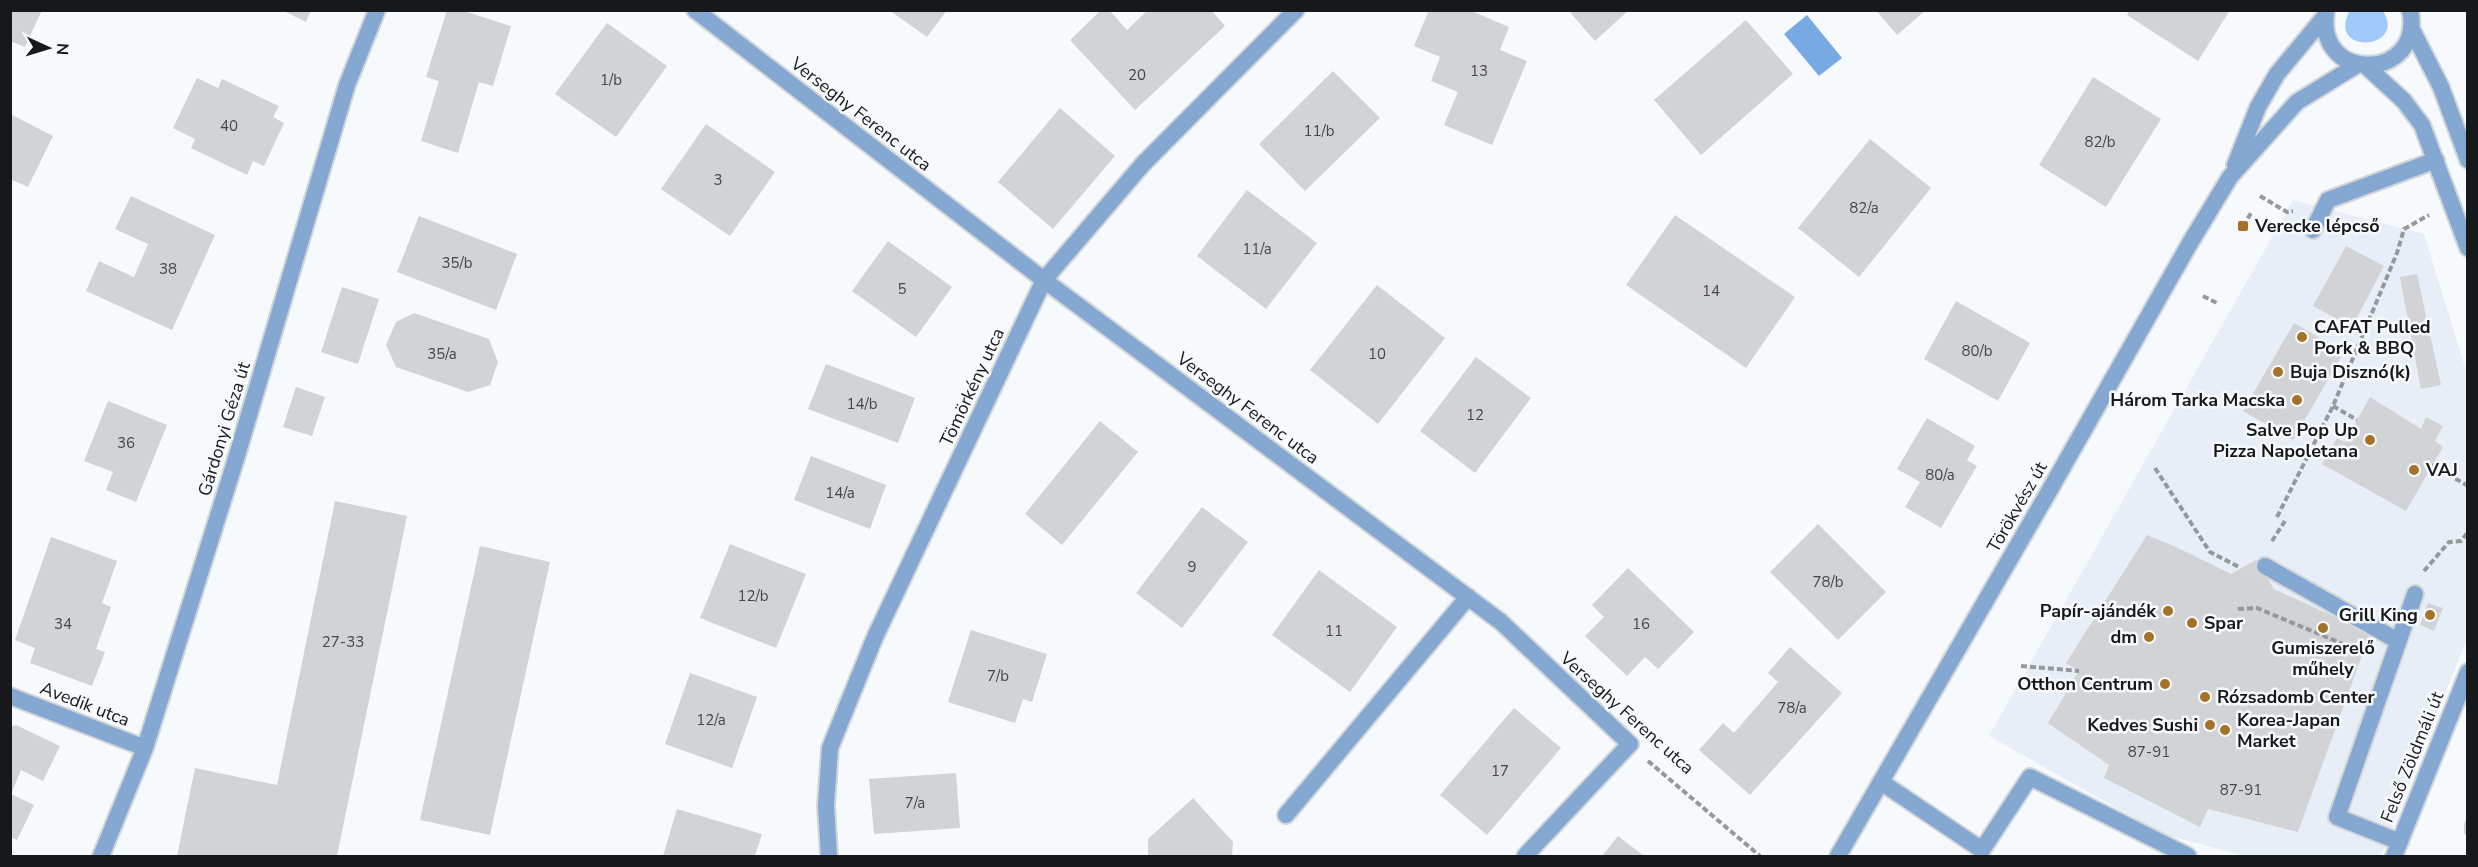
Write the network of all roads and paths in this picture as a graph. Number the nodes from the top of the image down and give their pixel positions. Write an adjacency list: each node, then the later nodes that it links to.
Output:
1 (377, 10): 41 (street, Gárdonyi Géza út)
2 (695, 10): 17 (street, Verseghy Ferenc utca)
3 (1296, 10): 17 (street, Tömörkény utca)
4 (2326, 13): 6 (street); 9 (street, Törökvész út)
5 (2412, 17): 6 (street, Törökvész út); 8 (street)
6 (2361, 65): 7 (street); 9 (street, Törökvész út)
7 (2436, 160): 15 (street); 16 (street)
8 (2468, 160)
9 (2230, 177): 42 (street, Törökvész út)
10 (2260, 196): 11 (path)
11 (2295, 210)
12 (2251, 213): 14 (path)
13 (2430, 215): 20 (path)
14 (2243, 226)
15 (2313, 230)
16 (2468, 248)
17 (1044, 280): 32 (street, Verseghy Ferenc utca); 47 (street, Tömörkény utca)
18 (2203, 296): 19 (path)
19 (2217, 303)
20 (2333, 406): 21 (path); 25 (path)
21 (2357, 420)
22 (2432, 465): 24 (path)
23 (2155, 468): 30 (path)
24 (2468, 486)
25 (2277, 517)
26 (2285, 521): 28 (path)
27 (2468, 532): 31 (path)
28 (2265, 547)
29 (2265, 566): 34 (street)
30 (2241, 568)
31 (2415, 594): 34 (street)
32 (1468, 597): 40 (street, Verseghy Ferenc utca); 43 (street)
33 (2238, 609): 35 (path)
34 (2398, 641): 35 (street)
35 (2391, 663): 44 (street)
36 (2021, 666): 37 (path)
37 (2079, 671)
38 (2468, 672): 44 (street, Felső Zöldmáli út)
39 (10, 696): 41 (street, Avedik utca)
40 (1630, 744): 48 (street); 49 (path, Verseghy Ferenc utca)
41 (145, 748): 46 (street, Gárdonyi Géza út)
42 (1881, 782): 45 (street); 50 (street, Törökvész út)
43 (1286, 815)
44 (2397, 849)
45 (1988, 853): 51 (street)
46 (101, 856)
47 (830, 856)
48 (1525, 856)
49 (1760, 856)
50 (1838, 856)
51 (2188, 856)

